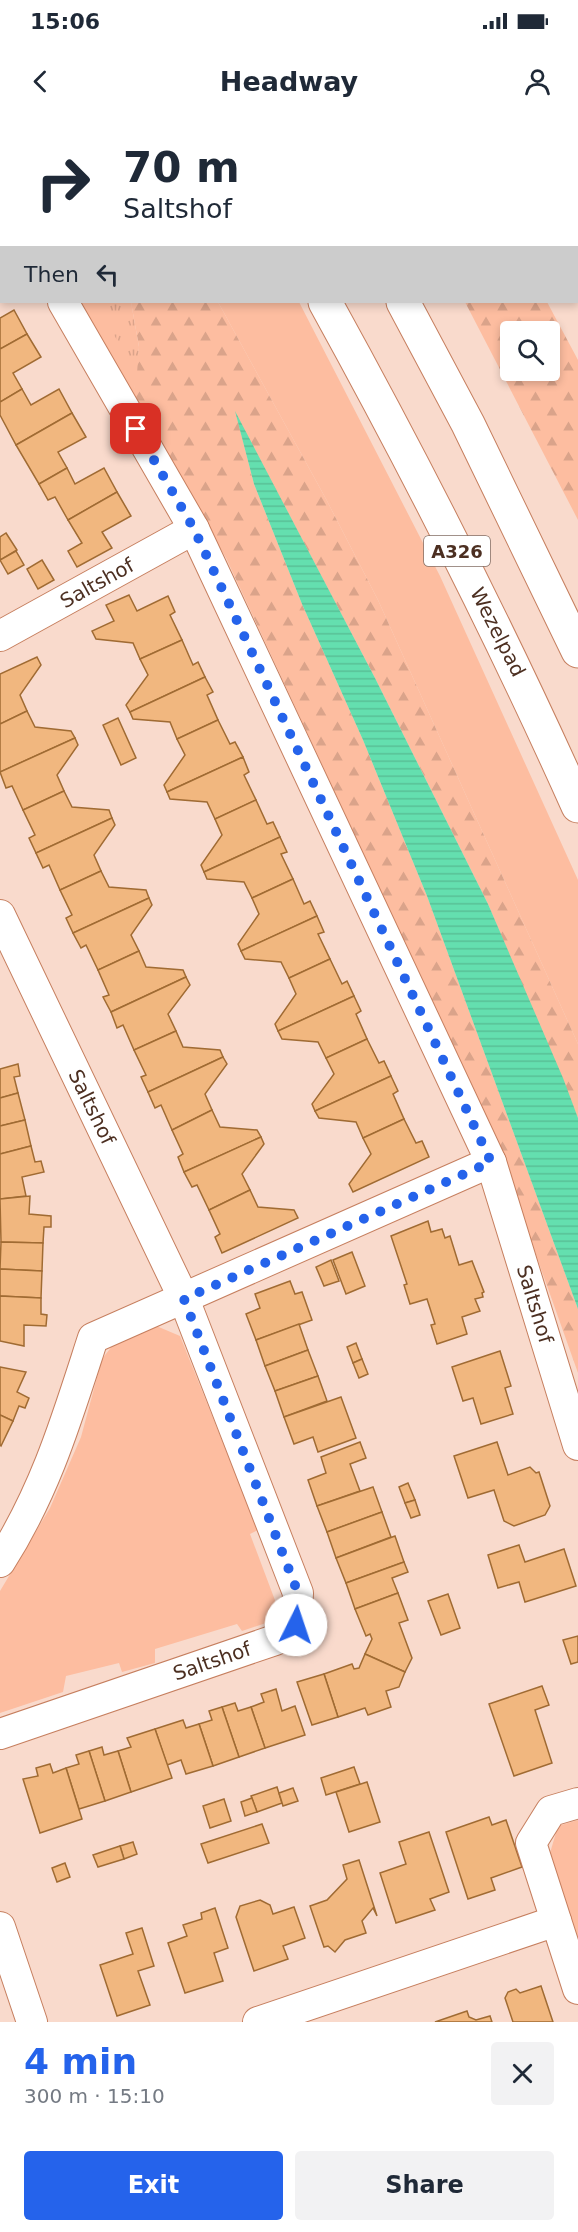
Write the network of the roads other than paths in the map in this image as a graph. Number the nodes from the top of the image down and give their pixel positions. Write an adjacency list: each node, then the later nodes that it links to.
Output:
1 (64, 303): 4 (street, Saltshof)
2 (326, 303): 7 (highway, Wezelpad / A326)
3 (404, 303): 6 (highway, A326)
4 (194, 529): 5 (street, Saltshof); 9 (street, Saltshof)
5 (0, 636)
6 (578, 651)
7 (578, 806)
8 (0, 915): 10 (street, Saltshof)
9 (491, 1162): 10 (street); 11 (street, Saltshof)
10 (184, 1299): 12 (street); 13 (street, Saltshof)
11 (578, 1446)
12 (0, 1562)
13 (0, 1734)
14 (578, 1803): 15 (street)
15 (555, 1921): 17 (street); 19 (street)
16 (0, 1927): 18 (street)
17 (577, 1982)
18 (32, 2022)
19 (258, 2022)

